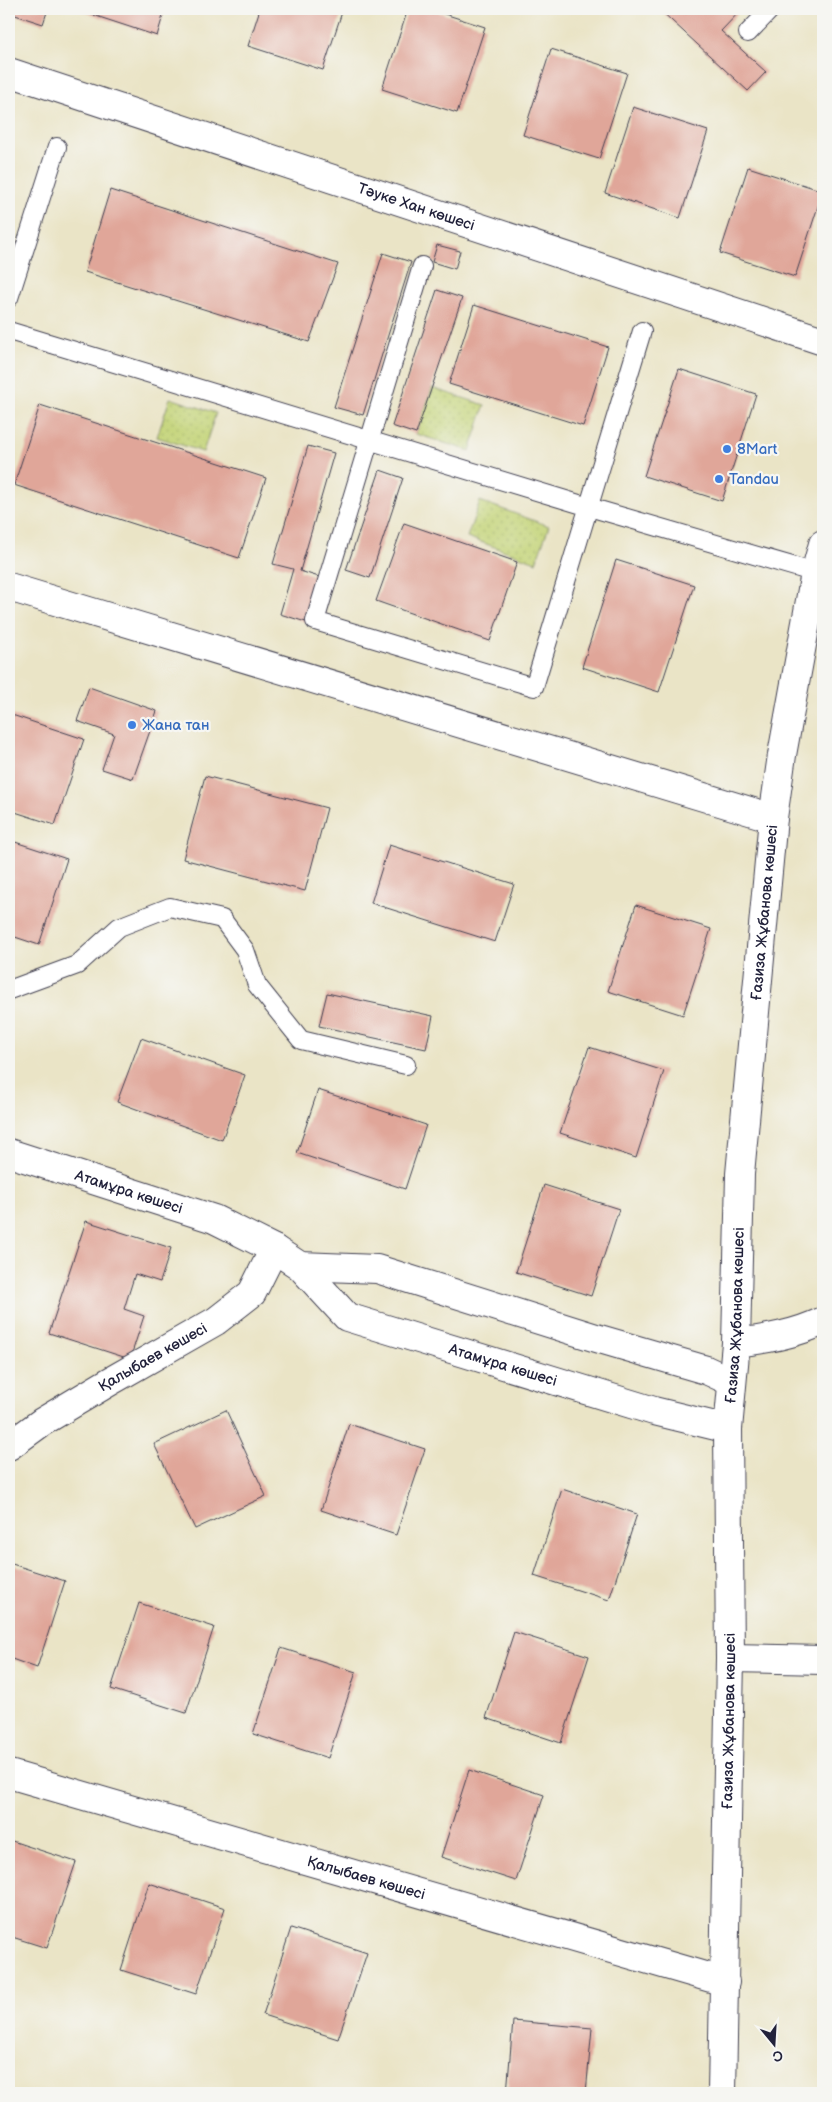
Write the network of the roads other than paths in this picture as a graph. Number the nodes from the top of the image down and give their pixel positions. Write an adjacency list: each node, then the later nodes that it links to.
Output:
1 (771, 9): 2 (lane)
2 (748, 32)
3 (9, 72): 9 (street, Тәуке Хан көшесі)
4 (57, 147): 6 (lane)
5 (422, 266): 10 (lane)
6 (9, 298)
7 (9, 331): 10 (lane)
8 (642, 331): 11 (lane)
9 (823, 341)
10 (370, 440): 11 (lane); 11 (lane)
11 (589, 507): 13 (lane)
12 (823, 544): 13 (street, Ғазиза Жұбанова көшесі)
13 (819, 574): 15 (street, Ғазиза Жұбанова көшесі)
14 (9, 587): 15 (street)
15 (773, 818): 22 (street, Ғазиза Жұбанова көшесі)
16 (9, 990): 17 (lane)
17 (406, 1065)
18 (9, 1153): 19 (street, Атамұра көшесі)
19 (274, 1249): 20 (street, Атамұра көшесі); 25 (street, Қалыбаев көшесі)
20 (300, 1266): 23 (street); 24 (street, Атамұра көшесі)
21 (823, 1321): 22 (street)
22 (736, 1343): 23 (street, Ғазиза Жұбанова көшесі)
23 (732, 1382): 24 (street, Ғазиза Жұбанова көшесі)
24 (728, 1429): 26 (street, Ғазиза Жұбанова көшесі)
25 (9, 1446)
26 (730, 1658): 27 (street); 29 (street, Ғазиза Жұбанова көшесі)
27 (823, 1660)
28 (9, 1774): 29 (street, Қалыбаев көшесі)
29 (725, 1982): 30 (street, Ғазиза Жұбанова көшесі)
30 (722, 2093)

